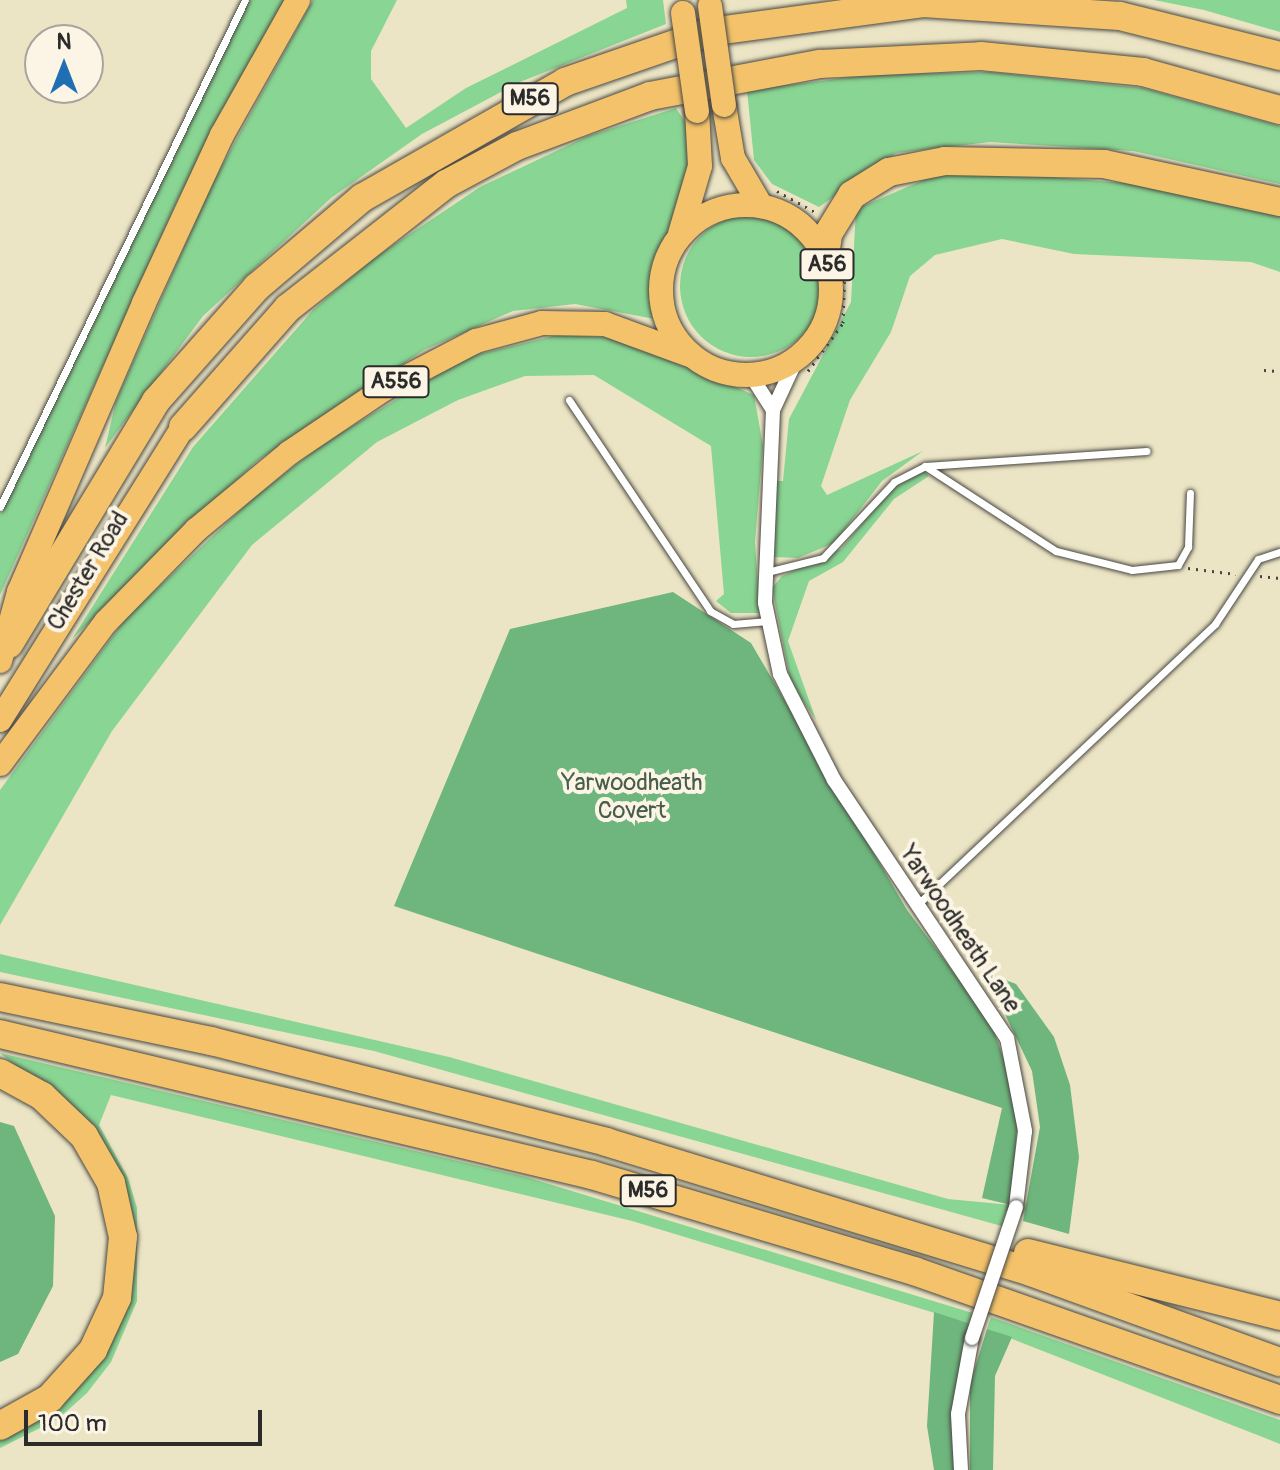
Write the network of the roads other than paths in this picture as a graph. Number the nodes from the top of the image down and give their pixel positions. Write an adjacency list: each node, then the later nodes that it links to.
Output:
1 (245, 0): 20 (lane)
2 (298, 0): 24 (highway)
3 (710, 3): 7 (highway, bridge)
4 (682, 6): 9 (highway, bridge)
5 (1280, 56): 24 (highway, M56)
6 (1280, 110): 16 (highway, M56)
7 (767, 197): 9 (highway); 10 (highway, A56)
8 (1280, 202): 10 (highway)
9 (675, 243): 11 (highway)
10 (835, 258): 12 (highway, A56)
11 (692, 356): 13 (highway); 26 (highway, A556)
12 (797, 358): 13 (highway); 15 (street, Yarwoodheath Lane)
13 (750, 374): 15 (street)
14 (569, 400): 23 (lane)
15 (773, 410): 22 (street, Yarwoodheath Lane)
16 (183, 427): 25 (highway, Chester Road)
17 (1146, 451): 18 (lane)
18 (925, 466): 19 (lane); 22 (lane)
19 (1190, 493)
20 (0, 507)
21 (1280, 552): 27 (lane)
22 (764, 572): 23 (street, Yarwoodheath Lane)
23 (768, 621): 27 (street, Yarwoodheath Lane)
24 (5, 652)
25 (0, 720)
26 (0, 764)
27 (916, 906): 36 (street, Yarwoodheath Lane, bridge)
28 (0, 997): 31 (highway, M56)
29 (0, 1034): 34 (highway, M56)
30 (0, 1073): 35 (highway)
31 (828, 1207): 32 (highway); 33 (highway, M56)
32 (1280, 1316)
33 (1280, 1362)
34 (1280, 1400)
35 (0, 1426)
36 (961, 1470)

